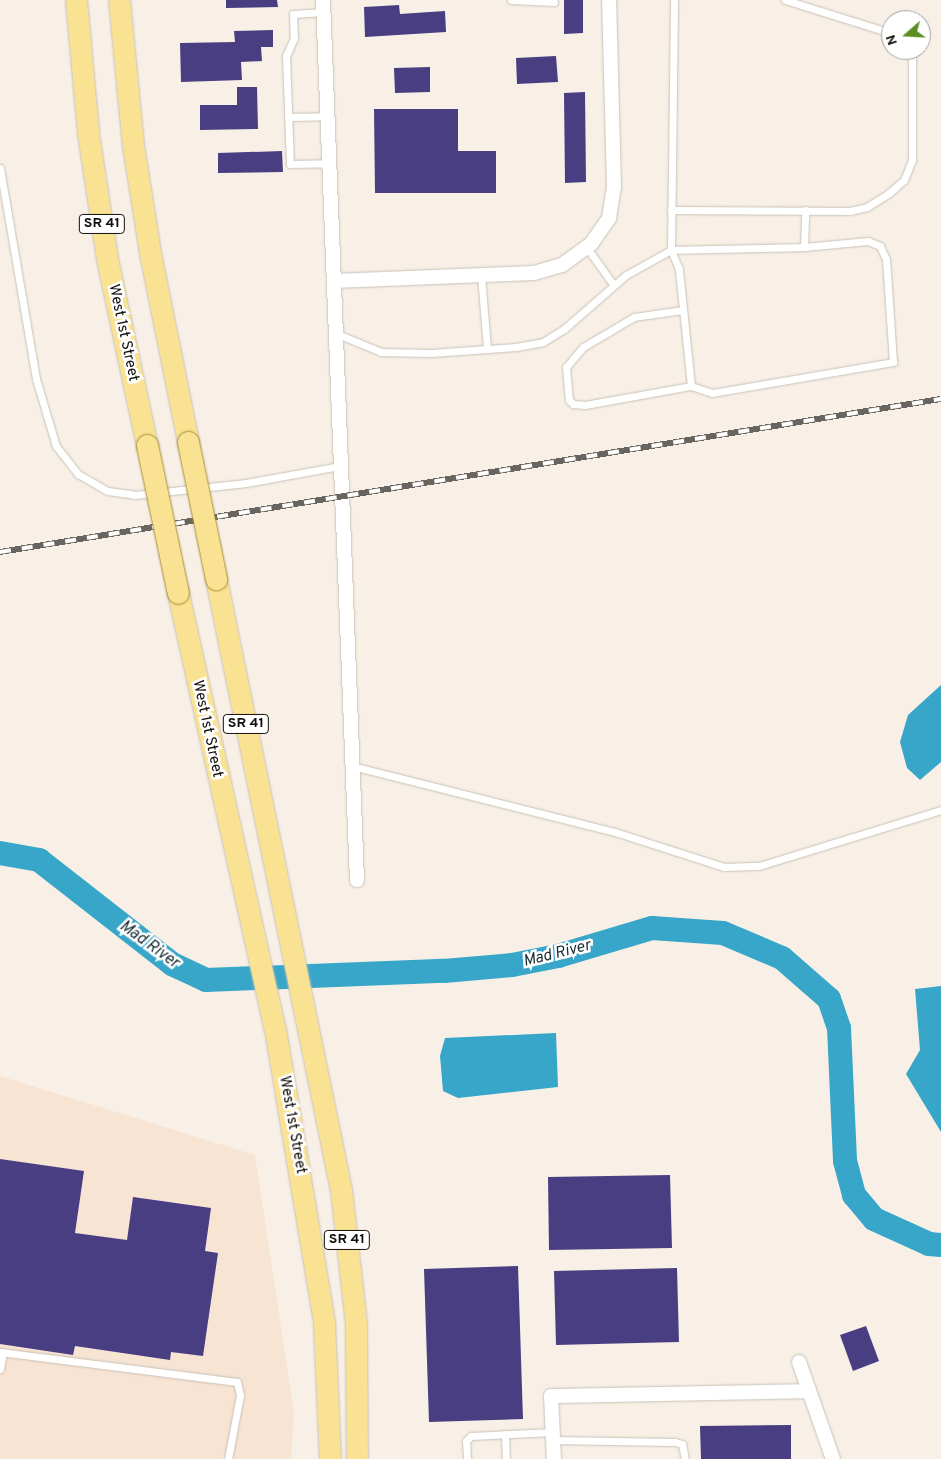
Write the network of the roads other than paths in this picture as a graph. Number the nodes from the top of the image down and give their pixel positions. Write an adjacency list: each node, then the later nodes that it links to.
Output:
1 (76, 0): 38 (main road, West 1st Street / SR 41, bridge)
2 (119, 0): 39 (main road, SR 41, bridge)
3 (511, 0): 7 (lane)
4 (609, 0): 18 (street)
5 (674, 0): 15 (lane)
6 (785, 0): 9 (lane)
7 (554, 2)
8 (323, 6): 11 (street); 12 (lane)
9 (881, 30)
10 (912, 60): 16 (lane)
11 (327, 116): 12 (lane); 13 (street)
12 (288, 117): 13 (lane)
13 (329, 163): 21 (street)
14 (0, 168): 27 (lane)
15 (671, 210): 16 (lane); 19 (lane)
16 (805, 210): 17 (lane)
17 (804, 247): 19 (lane); 26 (lane)
18 (587, 248): 20 (street); 22 (lane)
19 (671, 250): 22 (lane); 23 (lane)
20 (481, 275): 21 (street); 25 (lane)
21 (334, 281): 24 (street)
22 (613, 284): 25 (lane)
23 (683, 310): 26 (lane); 26 (lane)
24 (335, 333): 25 (lane); 27 (street)
25 (486, 348)
26 (691, 386)
27 (340, 466): 28 (street)
28 (352, 766): 29 (lane); 30 (street)
29 (941, 810)
30 (357, 880)
31 (1, 1352): 33 (lane); 37 (lane)
32 (799, 1362): 34 (street)
33 (0, 1369)
34 (809, 1391): 36 (street); 44 (street)
35 (505, 1434): 36 (lane); 40 (lane); 41 (lane)
36 (553, 1436): 42 (street); 43 (lane)
37 (228, 1459)
38 (330, 1459)
39 (357, 1459)
40 (467, 1459)
41 (506, 1459)
42 (554, 1459)
43 (686, 1459)
44 (833, 1459)

